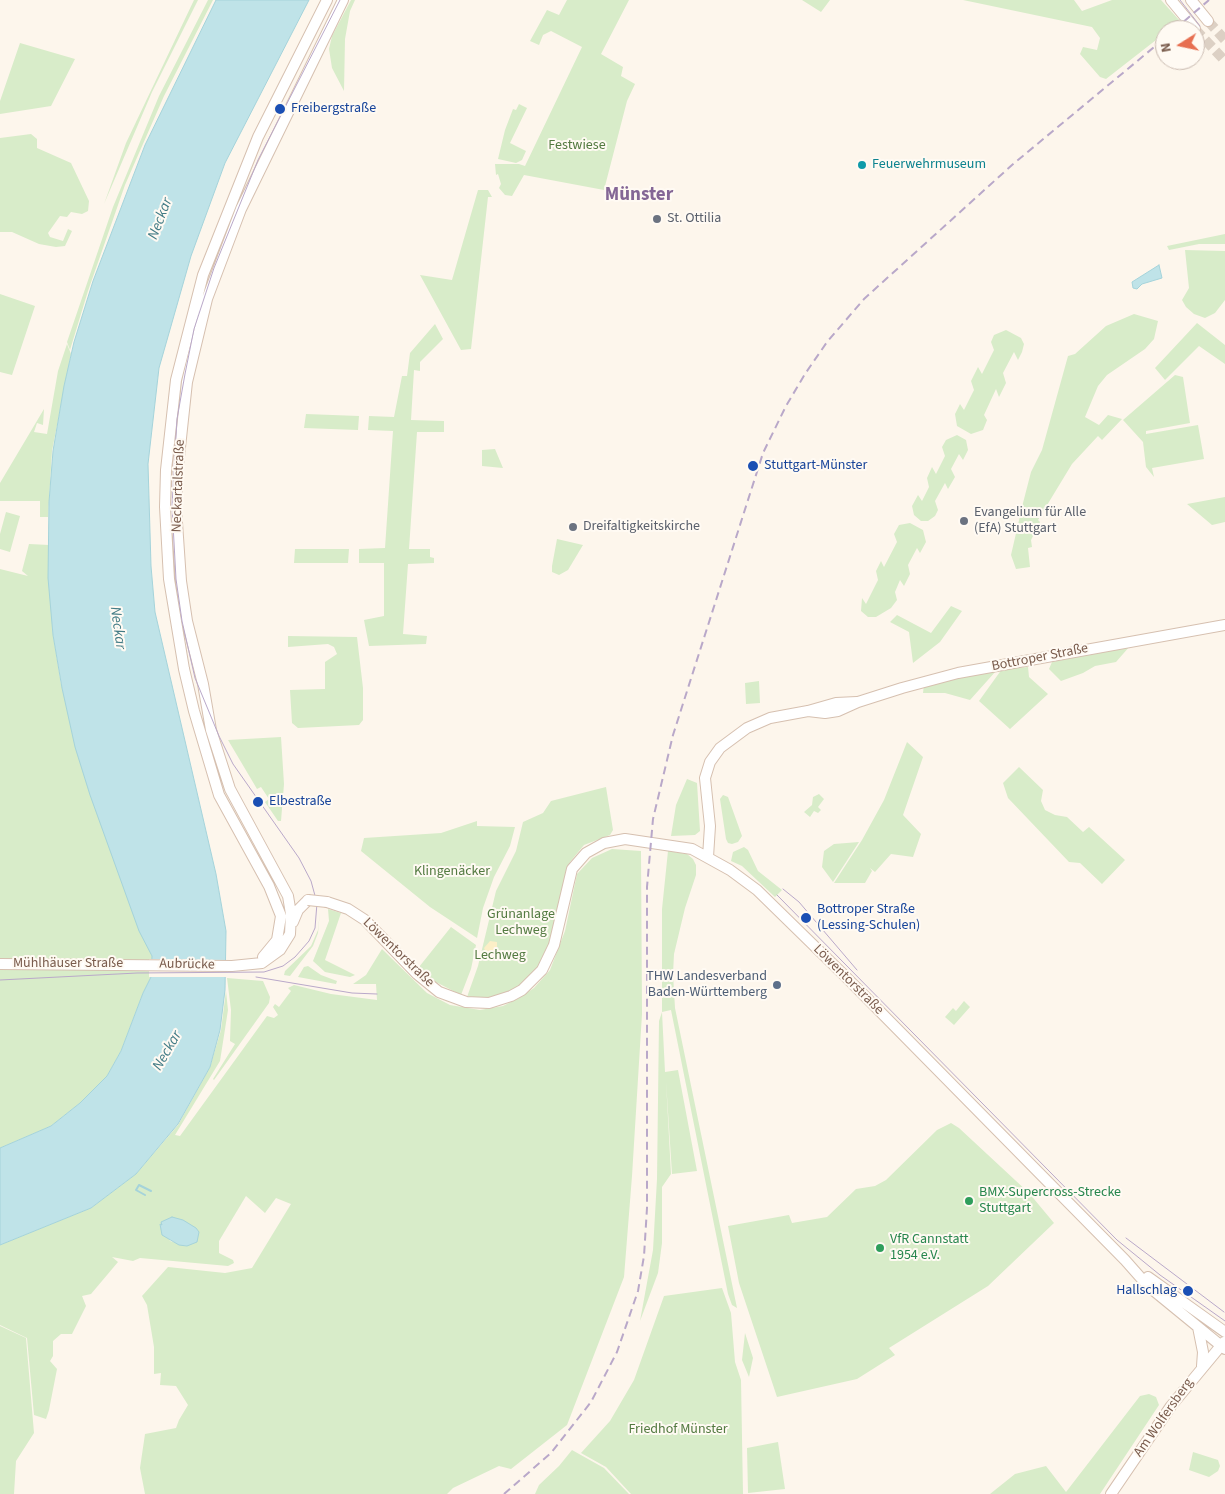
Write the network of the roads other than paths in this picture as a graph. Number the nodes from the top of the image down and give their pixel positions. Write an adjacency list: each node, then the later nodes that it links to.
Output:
1 (327, 0): 11 (main road, Neckartalstraße)
2 (343, 0): 10 (main road, Neckartalstraße)
3 (1171, 0): 5 (main road)
4 (1192, 0): 6 (main road)
5 (1188, 20)
6 (1208, 21)
7 (1225, 625): 8 (main road, Bottroper Straße)
8 (708, 857): 9 (main road, Löwentorstraße, bridge); 17 (main road, Löwentorstraße)
9 (308, 900): 10 (main road, Löwentorstraße); 12 (main road)
10 (290, 901): 11 (main road, Löwentorstraße); 12 (main road, Neckartalstraße)
11 (278, 905): 13 (main road, Neckartalstraße)
12 (290, 928): 13 (main road, Neckartalstraße)
13 (254, 963): 16 (main road, Neckartalstraße)
14 (0, 964): 15 (main road, Mühlhäuser Straße)
15 (137, 964): 16 (main road, Aubrücke)
16 (237, 966)
17 (1125, 1260): 18 (main road, Löwentorstraße); 19 (main road, Löwentorstraße)
18 (1197, 1326): 20 (main road, Löwentorstraße); 21 (main road)
19 (1225, 1332)
20 (1224, 1345): 21 (main road, Am Wolfersberg)
21 (1202, 1367): 22 (main road, Am Wolfersberg)
22 (1111, 1494)

